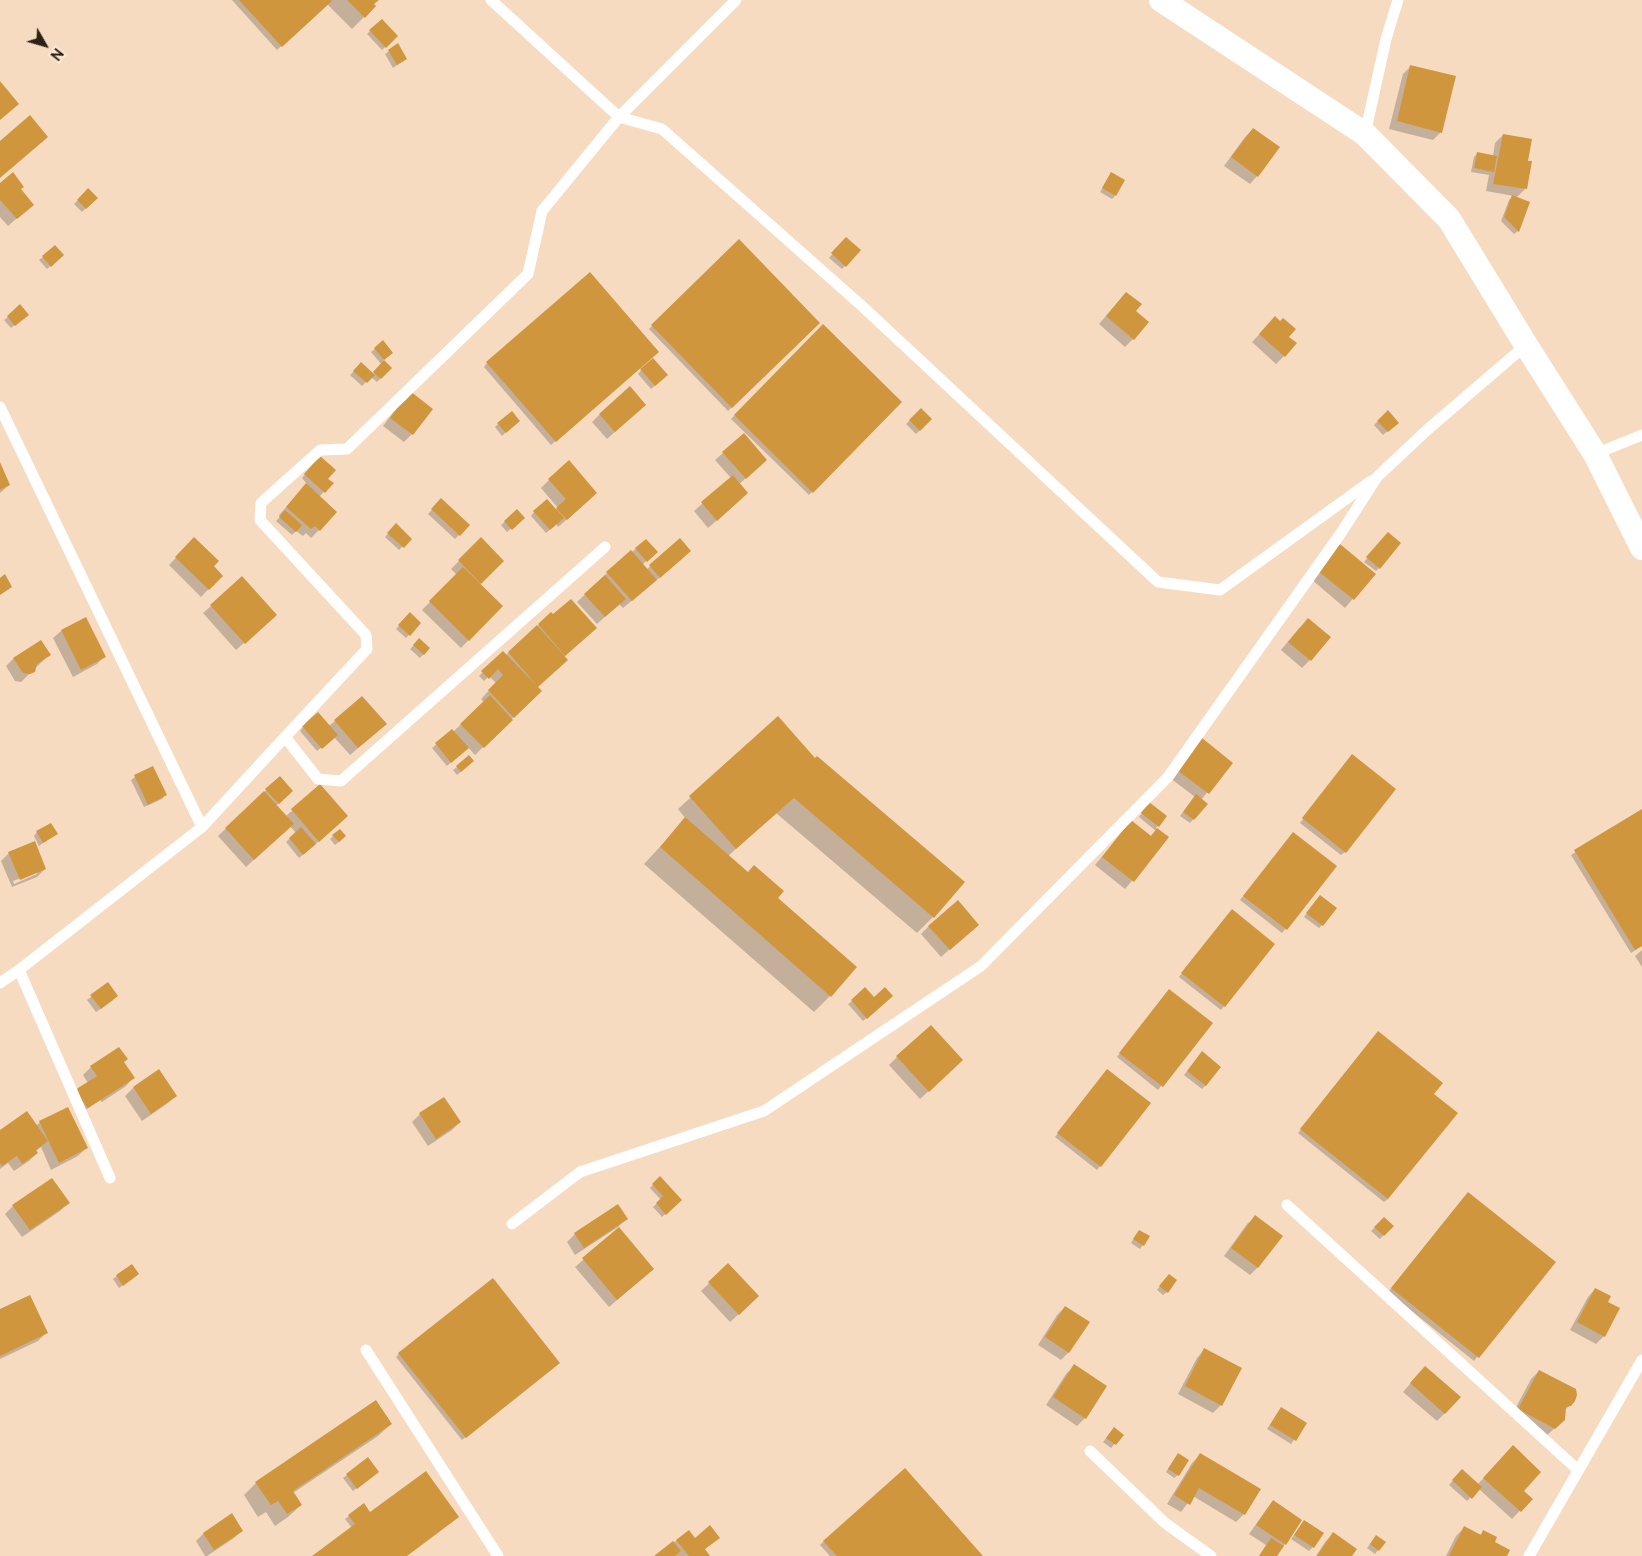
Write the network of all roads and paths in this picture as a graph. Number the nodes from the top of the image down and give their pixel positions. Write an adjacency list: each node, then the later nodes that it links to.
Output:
1 (491, 0): 5 (lane)
2 (736, 0): 5 (lane)
3 (1161, 0): 6 (street)
4 (1398, 0): 6 (lane)
5 (620, 117): 11 (lane); 14 (lane)
6 (1365, 134): 7 (street)
7 (1526, 345): 10 (street); 11 (lane)
8 (0, 407): 15 (lane)
9 (1642, 435): 10 (lane)
10 (1595, 454): 13 (street)
11 (1377, 477): 20 (lane)
12 (605, 547): 14 (lane)
13 (1642, 548)
14 (285, 737): 15 (lane)
15 (202, 827): 16 (lane)
16 (19, 970): 17 (lane); 18 (lane)
17 (0, 983)
18 (110, 1178)
19 (1287, 1205): 24 (lane)
20 (512, 1224)
21 (366, 1350): 25 (lane)
22 (1642, 1360): 24 (lane)
23 (1090, 1451): 26 (lane)
24 (1578, 1470): 27 (lane)
25 (498, 1556)
26 (1211, 1556)
27 (1529, 1556)

